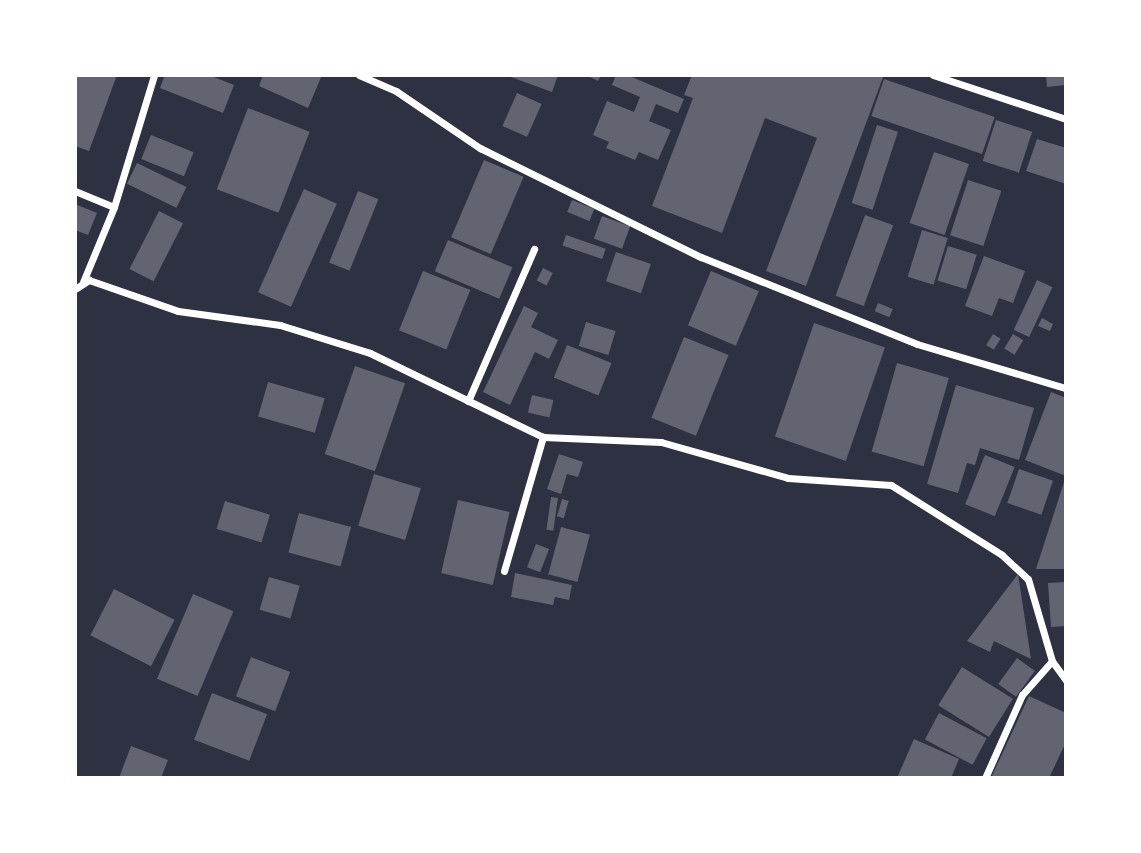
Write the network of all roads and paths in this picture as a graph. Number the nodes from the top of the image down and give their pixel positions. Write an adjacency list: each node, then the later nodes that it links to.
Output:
1 (154, 75): 6 (street)
2 (359, 75): 10 (street)
3 (933, 75): 4 (street)
4 (1066, 118)
5 (75, 191): 6 (street)
6 (114, 207): 8 (street)
7 (534, 249): 11 (street)
8 (83, 282): 9 (street); 11 (street)
9 (75, 289)
10 (1066, 388)
11 (468, 401): 12 (street)
12 (543, 437): 13 (street); 14 (street)
13 (504, 571)
14 (1052, 661): 15 (street); 16 (street)
15 (1066, 680)
16 (985, 778)

